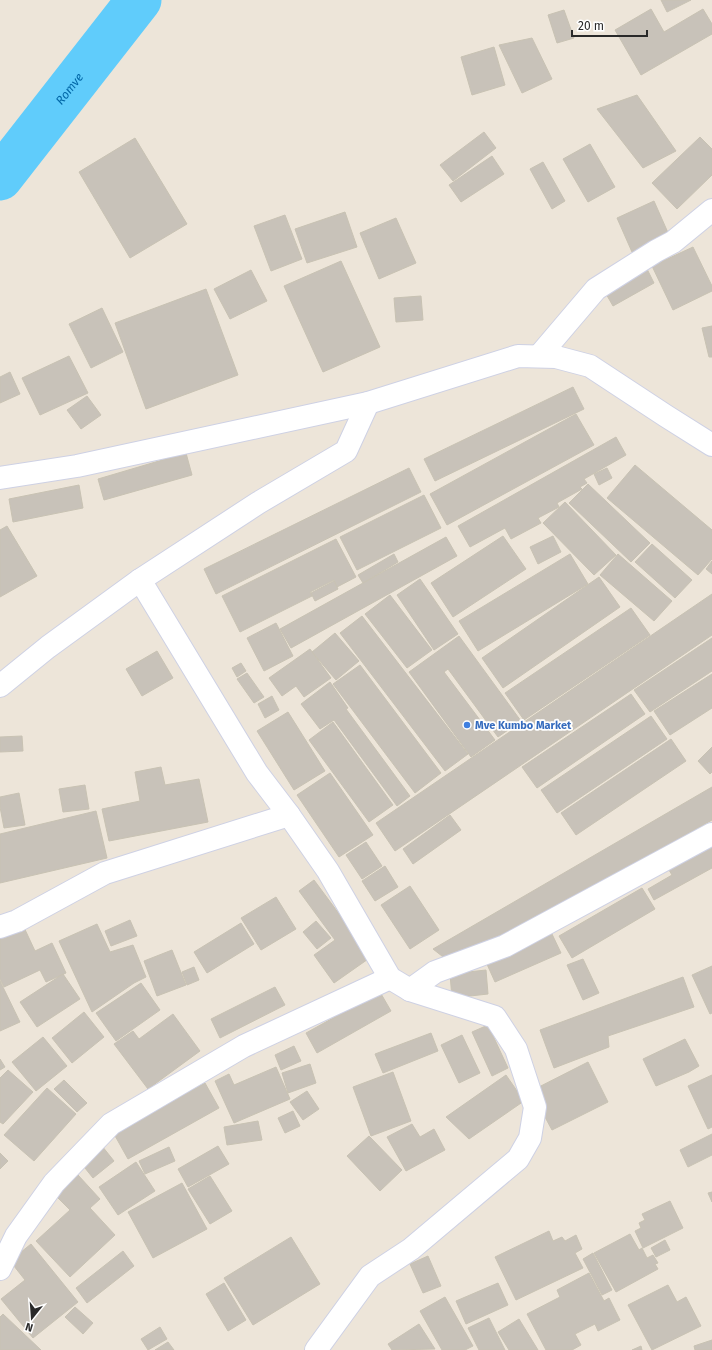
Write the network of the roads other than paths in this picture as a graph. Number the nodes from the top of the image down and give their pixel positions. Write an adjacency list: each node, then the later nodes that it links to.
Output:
1 (712, 210): 2 (street)
2 (539, 356): 3 (street); 4 (street)
3 (368, 403): 5 (street); 6 (street)
4 (712, 445)
5 (0, 478)
6 (140, 580): 7 (street); 8 (street)
7 (0, 686)
8 (290, 815): 10 (street); 11 (street)
9 (712, 834): 12 (street)
10 (0, 927)
11 (390, 978): 12 (street); 13 (street)
12 (410, 990): 14 (street)
13 (0, 1269)
14 (316, 1350)

